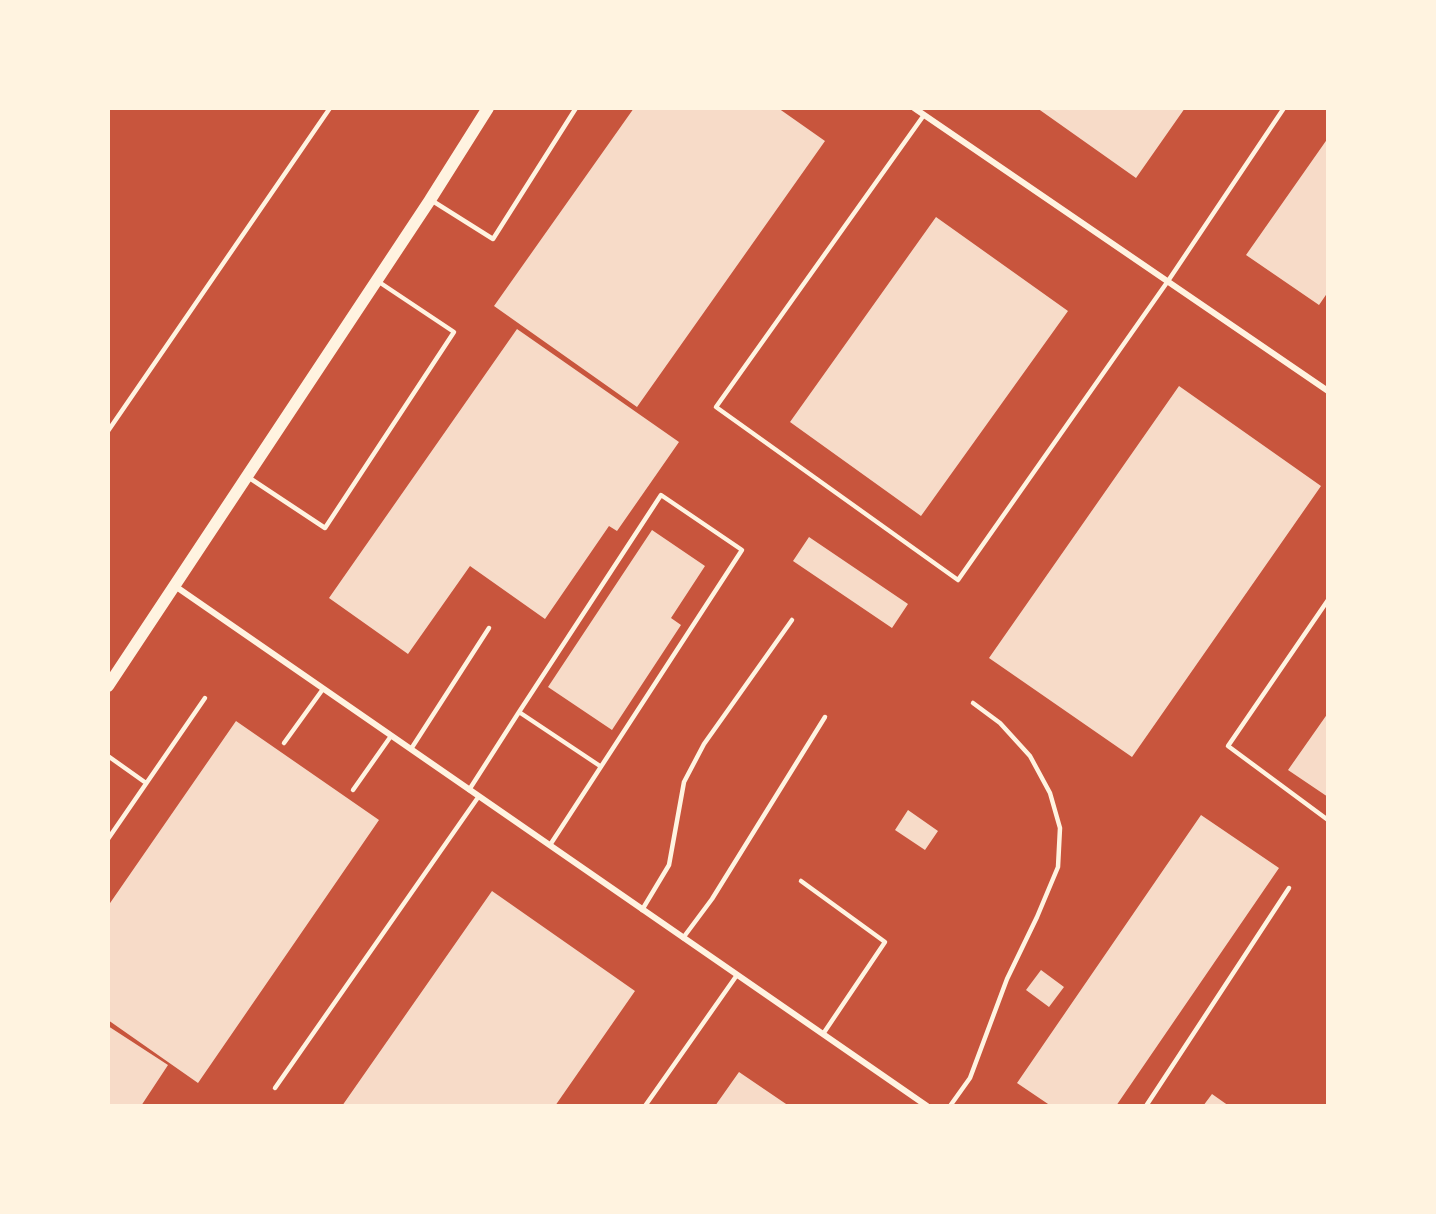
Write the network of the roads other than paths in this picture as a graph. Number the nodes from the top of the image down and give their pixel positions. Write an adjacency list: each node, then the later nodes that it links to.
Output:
1 (330, 108): 11 (lane)
2 (488, 108): 7 (main road)
3 (576, 108): 7 (lane)
4 (914, 108): 6 (street)
5 (1284, 108): 9 (lane)
6 (924, 115): 9 (street); 9 (lane)
7 (430, 200): 8 (main road)
8 (377, 280): 12 (main road); 12 (lane)
9 (1168, 281): 10 (street)
10 (1328, 390)
11 (108, 431)
12 (247, 477): 13 (main road)
13 (175, 586): 17 (main road); 18 (street)
14 (1328, 600): 32 (lane)
15 (792, 620): 37 (lane)
16 (489, 628): 25 (lane)
17 (108, 686)
18 (323, 689): 23 (street); 24 (lane)
19 (205, 698): 28 (lane)
20 (973, 703): 44 (lane)
21 (519, 712): 27 (lane); 27 (lane); 30 (lane)
22 (825, 717): 38 (lane)
23 (391, 736): 25 (street); 29 (lane)
24 (284, 743)
25 (411, 749): 30 (street)
26 (108, 756): 28 (lane)
27 (600, 766): 34 (lane)
28 (146, 783): 33 (lane)
29 (353, 790)
30 (469, 790): 31 (street)
31 (478, 796): 34 (street); 41 (lane)
32 (1328, 820)
33 (108, 839)
34 (550, 845): 37 (street)
35 (801, 881): 40 (lane)
36 (1289, 888): 45 (lane)
37 (642, 910): 38 (street)
38 (684, 938): 39 (street)
39 (737, 975): 40 (street); 42 (lane)
40 (823, 1034): 43 (street)
41 (275, 1088)
42 (645, 1106)
43 (927, 1106)
44 (950, 1106)
45 (1146, 1106)

